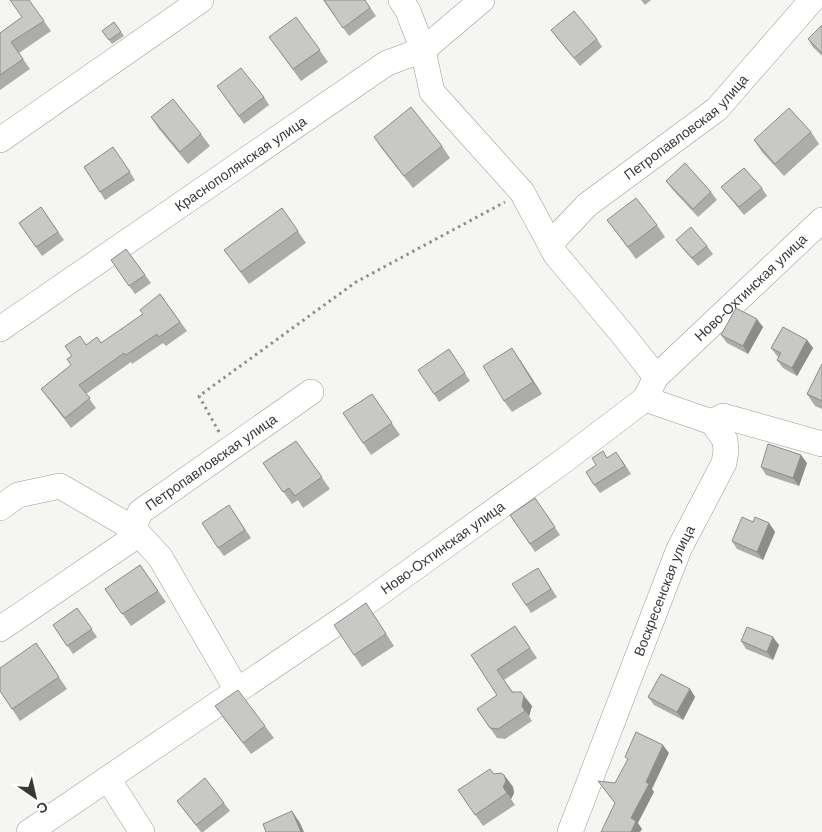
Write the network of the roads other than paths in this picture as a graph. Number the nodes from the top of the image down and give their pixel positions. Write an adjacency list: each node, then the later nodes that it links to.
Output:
1 (201, 0): 6 (street)
2 (401, 0): 5 (street)
3 (482, 0): 5 (street, Краснополянская улица)
4 (812, 0): 8 (street, Петропавловская улица)
5 (423, 50): 8 (street); 9 (street, Краснополянская улица)
6 (0, 140)
7 (822, 220): 10 (street, Ново-Охтинская улица)
8 (550, 244): 10 (street)
9 (0, 329)
10 (656, 377): 12 (street, Ново-Охтинская улица)
11 (311, 392): 16 (street, Петропавловская улица)
12 (645, 399): 13 (street); 18 (street, Ново-Охтинская улица)
13 (712, 422): 14 (street); 22 (street, Воскресенская улица)
14 (822, 444)
15 (0, 508): 16 (street)
16 (134, 529): 17 (street, Петропавловская улица); 18 (street)
17 (0, 629)
18 (237, 690): 19 (street, Ново-Охтинская улица)
19 (108, 779): 20 (street, Ново-Охтинская улица); 21 (street)
20 (29, 832)
21 (142, 832)
22 (570, 832)

